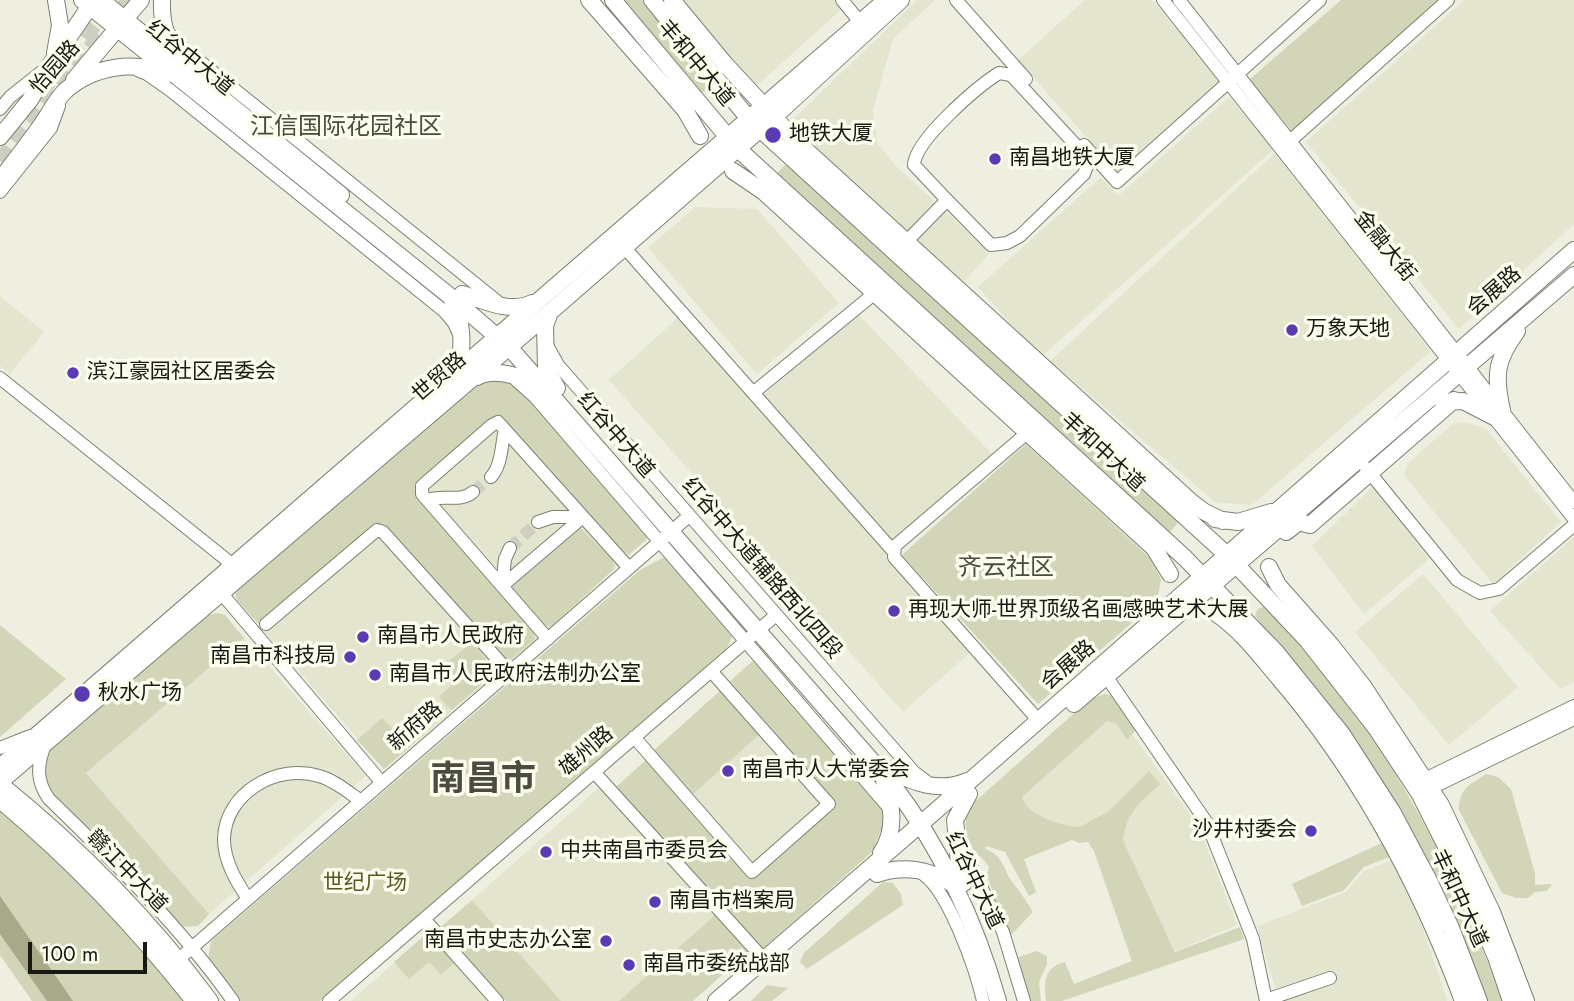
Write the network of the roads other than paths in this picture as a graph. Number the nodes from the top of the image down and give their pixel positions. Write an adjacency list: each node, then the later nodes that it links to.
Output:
1 (141, 0): 19 (main road, 怡园路)
2 (162, 0): 17 (main road)
3 (589, 0): 31 (main road)
4 (613, 0): 25 (main road, 丰和中大道)
5 (652, 0): 29 (main road, 丰和中大道)
6 (672, 0): 27 (main road)
7 (842, 0): 18 (street)
8 (886, 0): 18 (main road, 世贸路)
9 (901, 0): 27 (main road, 世贸路)
10 (956, 0): 23 (street)
11 (1163, 0): 23 (street, 金融大街)
12 (1179, 0): 23 (street, 金融大街)
13 (1320, 0): 23 (street)
14 (1448, 0): 32 (street)
15 (92, 2): 19 (main road, 红谷中大道); 20 (main road, 怡园路)
16 (55, 4): 20 (main road)
17 (162, 19): 22 (main road); 48 (street)
18 (860, 22): 27 (main road, 世贸路)
19 (121, 24): 22 (main road, 红谷中大道); 24 (main road, 怡园路)
20 (50, 65): 26 (street); 28 (main road); 30 (main road, 怡园路)
21 (126, 66): 22 (main road); 24 (main road); 52 (street)
22 (187, 77): 46 (main road, 红谷中大道)
23 (1233, 78): 32 (street, 金融大街); 53 (street, 金融大街)
24 (63, 93): 34 (main road, 怡园路); 37 (main road); 39 (street)
25 (692, 94): 31 (main road); 33 (main road, 丰和中大道)
26 (0, 109)
27 (768, 112): 29 (main road, 世贸路); 41 (main road)
28 (0, 123)
29 (755, 124): 33 (main road, 世贸路); 71 (main road, 丰和中大道)
30 (0, 136)
31 (700, 136): 36 (main road)
32 (1290, 141): 53 (street, 金融大街)
33 (733, 143): 36 (main road, 世贸路); 38 (main road, 丰和中大道)
34 (0, 163)
35 (733, 171): 36 (main road); 38 (main road); 45 (main road)
36 (696, 173): 42 (main road, 世贸路); 47 (main road, 世贸路)
37 (0, 180)
38 (778, 185): 79 (main road, 丰和中大道)
39 (0, 192)
40 (947, 200): 40 (street); 41 (street)
41 (906, 242): 75 (main road)
42 (624, 247): 47 (main road, 世贸路); 59 (street)
43 (1574, 250): 53 (main road, 会展路)
44 (1574, 275): 49 (main road, 会展路)
45 (875, 293): 59 (street); 64 (main road)
46 (456, 296): 48 (main road); 50 (main road, 红谷中大道); 52 (main road)
47 (547, 304): 48 (main road); 50 (main road, 世贸路); 51 (main road)
48 (507, 307)
49 (1530, 313): 54 (main road, 会展路); 62 (main road)
50 (507, 338): 56 (main road, 世贸路); 58 (main road, 红谷中大道)
51 (544, 338): 58 (main road); 78 (street, 红谷中大道辅路西北四段)
52 (462, 342): 56 (main road)
53 (1453, 356): 54 (street, 金融大街); 72 (main road, 会展路)
54 (1464, 369): 61 (main road, 会展路); 62 (street, 金融大街)
55 (503, 373): 56 (main road); 58 (main road); 78 (street)
56 (463, 376): 84 (main road, 世贸路); 90 (main road, 世贸路)
57 (0, 378): 84 (street)
58 (552, 390): 78 (main road, 红谷中大道)
59 (753, 393): 82 (street)
60 (1454, 400): 61 (main road); 62 (main road); 66 (main road)
61 (1415, 412): 65 (main road, 会展路)
62 (1498, 413): 70 (street, 金融大街); 74 (street, 金融大街)
63 (505, 430): 67 (street); 69 (street); 73 (street)
64 (1027, 433): 82 (street); 87 (main road)
65 (1360, 459): 66 (street); 72 (main road, 会展路)
66 (1371, 473): 77 (street); 80 (main road)
67 (491, 477)
68 (473, 492): 69 (street)
69 (427, 500): 89 (street)
70 (1574, 502)
71 (1175, 508): 75 (main road); 83 (main road, 丰和中大道)
72 (1284, 515): 75 (main road); 80 (main road); 83 (main road, 会展路)
73 (583, 517): 76 (street); 86 (street); 89 (street)
74 (1574, 519)
75 (1223, 521)
76 (538, 522)
77 (1574, 525)
78 (674, 529): 86 (street, 新府路); 96 (main road, 红谷中大道); 96 (street)
79 (1157, 532): 87 (main road); 88 (main road, 丰和中大道)
80 (1278, 538): 85 (main road)
81 (510, 548): 89 (street)
82 (895, 549): 103 (street)
83 (1231, 560): 88 (main road, 会展路); 92 (main road, 丰和中大道)
84 (233, 565): 90 (main road, 世贸路)
85 (1269, 567): 92 (main road); 114 (main road)
86 (629, 568): 97 (street, 新府路)
87 (1170, 574): 93 (main road)
88 (1208, 581): 93 (main road, 会展路); 95 (main road, 丰和中大道)
89 (502, 586): 97 (street)
90 (217, 589): 104 (main road, 世贸路); 111 (street)
91 (1214, 612): 93 (main road); 95 (main road); 142 (main road)
92 (1283, 613): 114 (main road, 丰和中大道)
93 (1165, 618): 100 (main road, 会展路); 103 (main road, 会展路)
94 (266, 624): 99 (street)
95 (1252, 627): 143 (main road, 丰和中大道)
96 (761, 628): 98 (street, 雄州路); 108 (main road, 红谷中大道); 112 (street, 红谷中大道辅路西北四段); 117 (street)
97 (548, 639): 99 (street, 新府路)
98 (711, 671): 105 (street, 雄州路); 105 (street)
99 (509, 672): 111 (street, 新府路)
100 (1106, 677): 113 (main road, 会展路); 140 (street)
101 (1574, 706): 114 (street)
102 (1574, 719): 114 (street)
103 (1039, 721): 113 (main road, 会展路)
104 (45, 735): 106 (street); 107 (main road, 世贸路); 110 (main road, 世贸路); 125 (street)
105 (634, 737): 109 (street, 雄州路)
106 (0, 748)
107 (0, 767)
108 (884, 770): 112 (main road); 117 (main road); 118 (main road, 红谷中大道)
109 (594, 772): 124 (street, 雄州路); 126 (street)
110 (0, 783): 127 (main road, 赣江中大道)
111 (382, 783): 116 (street, 新府路)
112 (931, 786): 113 (main road)
113 (971, 786): 118 (main road, 会展路); 119 (main road)
114 (1422, 786): 128 (main road); 144 (main road, 丰和中大道)
115 (0, 800): 127 (main road, 赣江中大道)
116 (360, 801): 123 (street, 新府路); 123 (street)
117 (891, 811): 120 (main road)
118 (926, 825): 120 (main road, 会展路); 122 (main road, 红谷中大道)
119 (956, 831): 122 (main road); 139 (street)
120 (875, 869): 121 (main road); 126 (main road, 会展路)
121 (917, 870): 122 (main road); 136 (street)
122 (959, 884): 137 (main road, 红谷中大道); 138 (main road, 红谷中大道)
123 (248, 899): 125 (street, 新府路)
124 (424, 919): 132 (street, 雄州路); 133 (street)
125 (193, 947): 127 (street, 新府路); 131 (street)
126 (767, 963): 134 (main road, 会展路); 135 (main road, 会展路)
127 (173, 964): 129 (main road, 赣江中大道); 130 (main road, 赣江中大道)
128 (1523, 993): 145 (main road)
129 (194, 1001)
130 (210, 1001)
131 (233, 1001)
132 (329, 1001)
133 (497, 1001)
134 (716, 1001)
135 (730, 1001)
136 (983, 1001)
137 (998, 1001)
138 (1009, 1001)
139 (1024, 1001)
140 (1266, 1001): 141 (street)
141 (1281, 1001)
142 (1464, 1001)
143 (1479, 1001)
144 (1511, 1001)
145 (1534, 1001)

